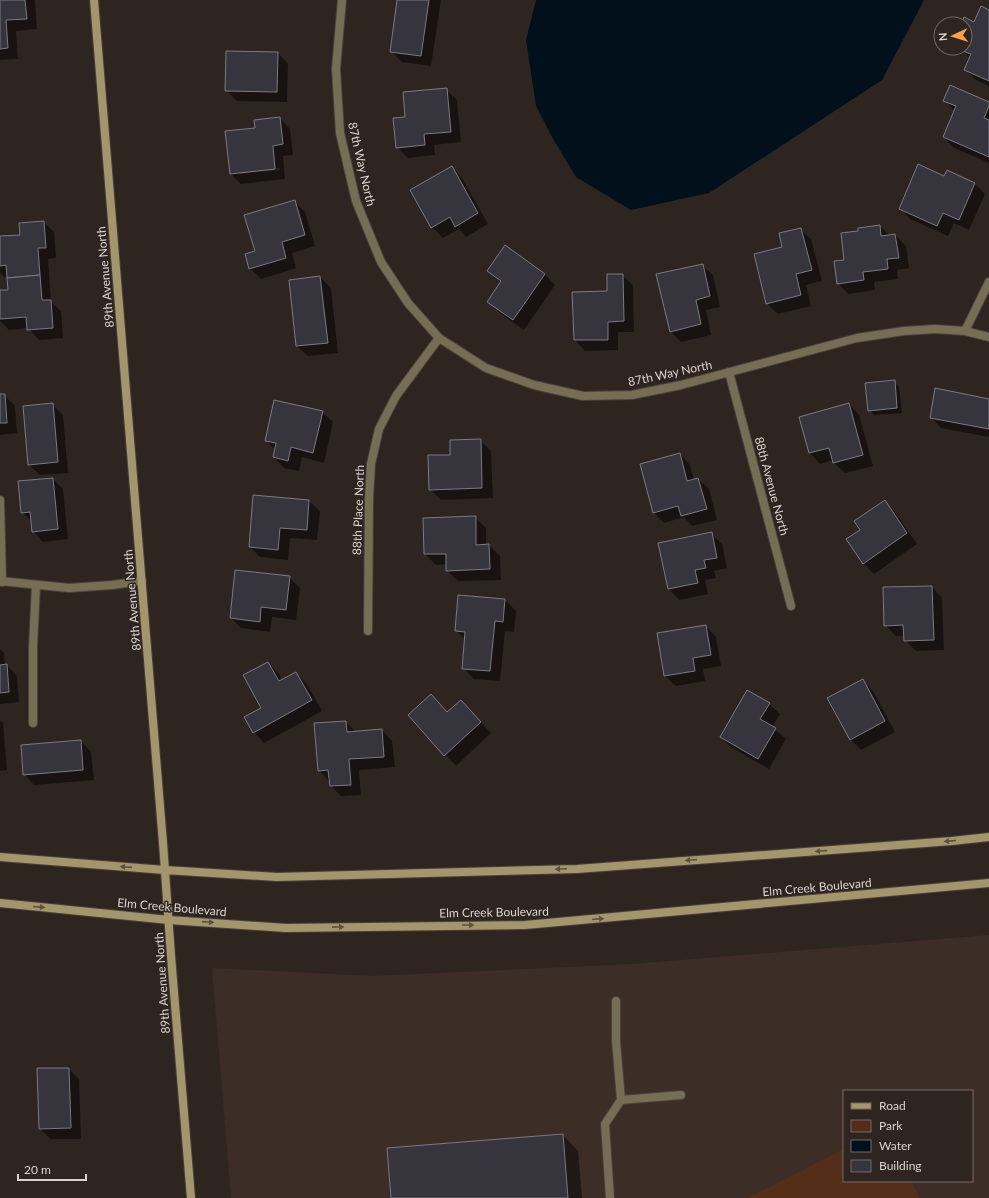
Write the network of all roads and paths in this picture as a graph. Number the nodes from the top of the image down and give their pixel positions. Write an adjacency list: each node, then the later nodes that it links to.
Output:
1 (94, 0): 9 (main road, 89th Avenue North)
2 (342, 0): 5 (street, 87th Way North)
3 (989, 282): 4 (street)
4 (965, 331): 6 (street, 87th Way North); 7 (street, 87th Way North)
5 (439, 338): 7 (street, 87th Way North); 13 (street, 88th Place North)
6 (989, 338)
7 (729, 372): 12 (street, 88th Avenue North)
8 (0, 500): 10 (street)
9 (142, 581): 11 (street); 17 (main road, 89th Avenue North)
10 (1, 582): 11 (street)
11 (36, 585): 14 (street)
12 (791, 606)
13 (368, 631)
14 (33, 723)
15 (989, 837): 17 (main road, one-way to 17)
16 (0, 857): 17 (main road, one-way to 16)
17 (165, 870): 20 (main road, 89th Avenue North)
18 (989, 883): 20 (main road, Elm Creek Boulevard, one-way to 18)
19 (0, 903): 20 (main road, Elm Creek Boulevard, one-way to 20)
20 (169, 920): 24 (main road, 89th Avenue North)
21 (616, 1001): 23 (street)
22 (681, 1094): 23 (street)
23 (621, 1100): 25 (street)
24 (191, 1198)
25 (610, 1198)

